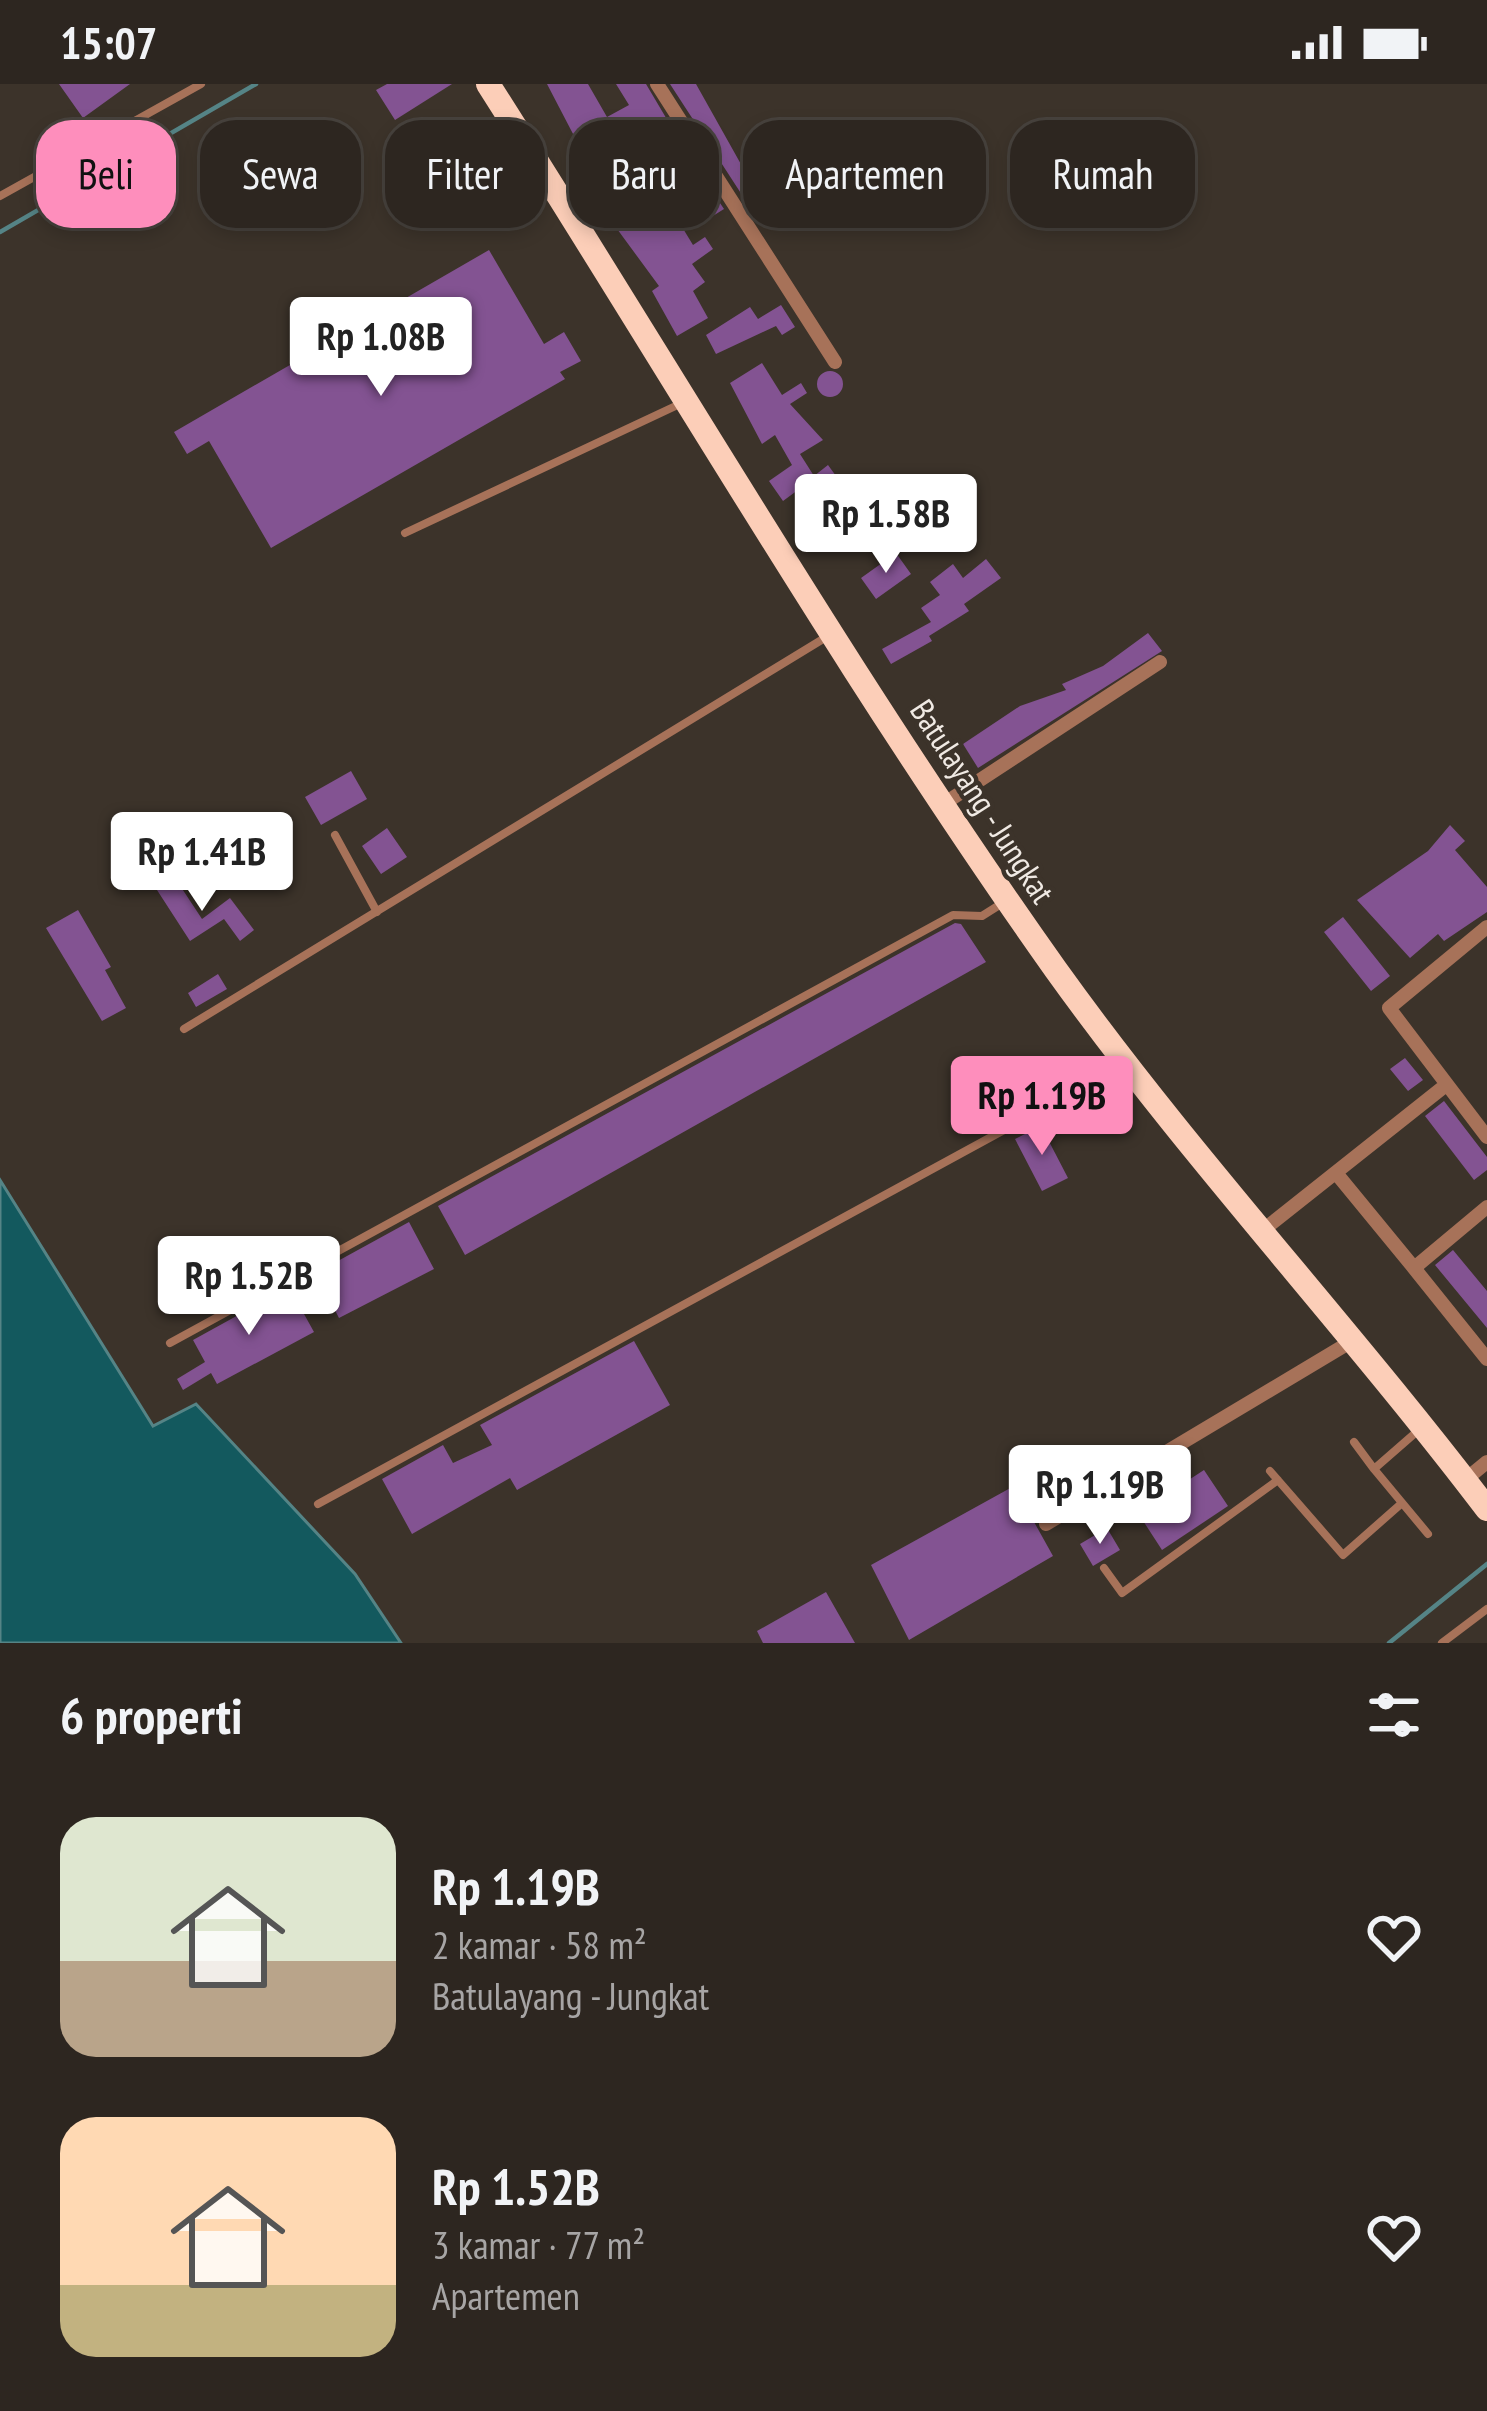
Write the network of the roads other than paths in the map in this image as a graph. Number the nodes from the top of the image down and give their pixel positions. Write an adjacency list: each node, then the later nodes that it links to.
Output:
1 (201, 84): 4 (lane)
2 (488, 84): 6 (highway, Batulayang - Jungkat)
3 (657, 84): 5 (street)
4 (0, 196)
5 (835, 362)
6 (689, 400): 7 (lane); 8 (highway, Batulayang - Jungkat)
7 (404, 533)
8 (835, 632): 10 (highway, Batulayang - Jungkat); 13 (lane)
9 (1160, 662): 10 (street)
10 (942, 805): 12 (highway, Batulayang - Jungkat)
11 (335, 835): 13 (lane)
12 (1007, 899): 16 (highway, Batulayang - Jungkat); 24 (lane)
13 (377, 912): 15 (lane)
14 (1487, 928): 17 (street)
15 (184, 1029)
16 (1126, 1064): 21 (highway, Batulayang - Jungkat); 33 (lane)
17 (1446, 1085): 18 (street); 19 (street)
18 (1487, 1137)
19 (1336, 1173): 21 (street); 22 (street)
20 (1487, 1207): 22 (street)
21 (1262, 1231): 23 (highway, Batulayang - Jungkat)
22 (1414, 1268): 25 (street)
23 (1352, 1341): 26 (highway, Batulayang - Jungkat); 35 (street)
24 (170, 1343)
25 (1487, 1359)
26 (1422, 1427): 28 (lane); 29 (highway, Batulayang - Jungkat)
27 (1354, 1442): 28 (lane)
28 (1374, 1469): 32 (lane)
29 (1478, 1469): 34 (highway, Batulayang - Jungkat)
30 (1270, 1471): 31 (lane)
31 (1278, 1480): 32 (lane); 37 (lane)
32 (1402, 1503): 36 (lane)
33 (318, 1504)
34 (1487, 1509)
35 (1046, 1524)
36 (1428, 1534)
37 (1104, 1568)
38 (1487, 1609): 39 (lane)
39 (1442, 1643)

